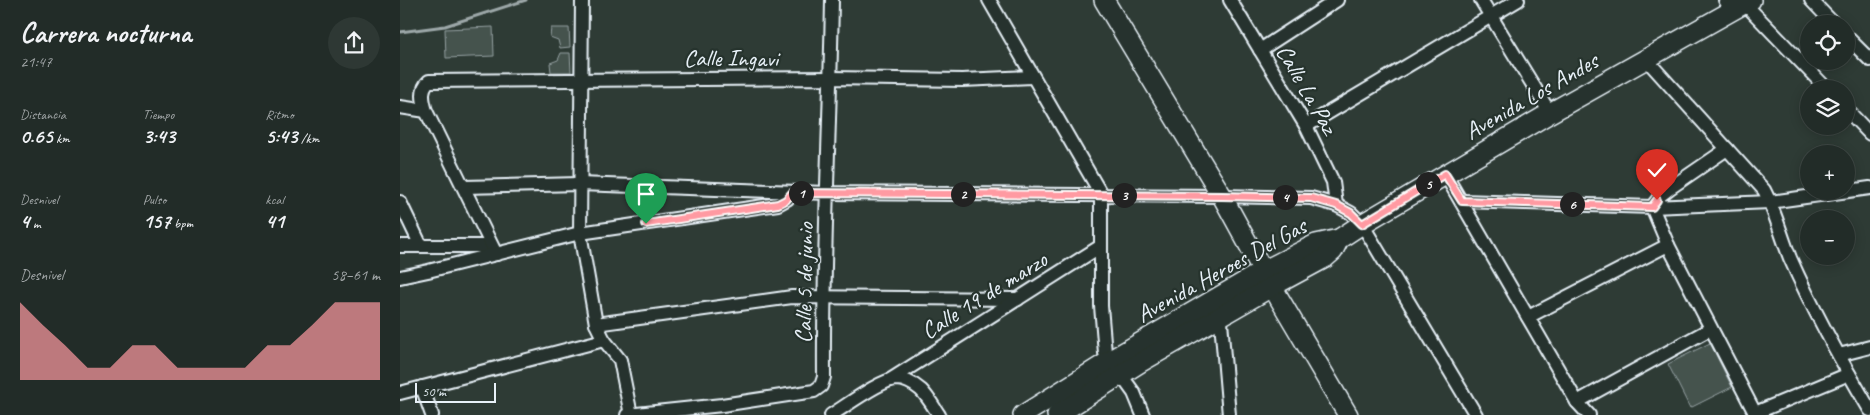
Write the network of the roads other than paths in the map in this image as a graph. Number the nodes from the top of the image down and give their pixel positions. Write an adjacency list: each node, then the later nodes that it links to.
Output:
1 (582, 0): 19 (street)
2 (832, 0): 18 (street, Calle 5 de junio)
3 (989, 0): 17 (street)
4 (1104, 0): 35 (street)
5 (1230, 0): 14 (street, Calle La Paz)
6 (1337, 0): 14 (street)
7 (1481, 0): 12 (street)
8 (1518, 0): 12 (street)
9 (1811, 0): 11 (street)
10 (1738, 4): 15 (street, Avenida Los Andes); 20 (street)
11 (1825, 15)
12 (1491, 16): 23 (street); 25 (street)
13 (1855, 45): 16 (street)
14 (1260, 50): 25 (street, Calle La Paz)
15 (1646, 59): 23 (street, Avenida Los Andes); 27 (street)
16 (1870, 60)
17 (1032, 77): 18 (street, Calle Ingavi); 34 (street)
18 (831, 78): 19 (street, Calle Ingavi); 33 (street, Calle 5 de junio)
19 (582, 79): 22 (street, Calle Ingavi); 29 (street)
20 (1818, 80)
21 (400, 107): 22 (street)
22 (426, 111): 30 (street)
23 (1550, 113): 28 (street, Avenida Los Andes)
24 (1855, 118): 26 (street)
25 (1306, 126): 39 (street, Calle La Paz)
26 (1870, 134)
27 (1727, 149): 38 (street); 40 (street)
28 (1445, 174): 36 (street); 41 (street, Avenida Los Andes)
29 (579, 184): 30 (street); 32 (street); 42 (street)
30 (464, 186): 48 (street)
31 (1869, 190): 38 (street)
32 (792, 193): 33 (street); 42 (street)
33 (827, 193): 34 (street); 51 (street, Calle 5 de junio)
34 (1101, 194): 35 (street); 47 (street)
35 (1222, 196): 39 (street); 50 (street)
36 (1462, 201): 40 (street); 54 (street)
37 (400, 202): 46 (street)
38 (1770, 202): 40 (street); 59 (street)
39 (1336, 205): 41 (street)
40 (1652, 207): 44 (street)
41 (1362, 224): 43 (street, Avenida Los Andes); 77 (street)
42 (580, 234): 48 (street); 55 (street)
43 (1339, 240): 50 (street, Avenida Heroes Del Gas)
44 (1668, 245): 54 (street); 56 (street)
45 (400, 246): 46 (street)
46 (421, 246): 48 (street)
47 (1101, 246): 52 (street, Calle 19 de marzo); 60 (street)
48 (494, 250): 49 (street)
49 (400, 277)
50 (1268, 279): 53 (street, Avenida Heroes Del Gas); 76 (street)
51 (823, 296): 52 (street); 55 (street); 70 (street, Calle 5 de junio)
52 (1018, 299): 62 (street, Calle 19 de marzo)
53 (1219, 307): 60 (street, Avenida Heroes Del Gas); 75 (street)
54 (1528, 317): 65 (street)
55 (596, 324): 57 (street)
56 (1710, 329): 65 (street); 68 (street)
57 (604, 340): 63 (street); 70 (street)
58 (1870, 347): 59 (street)
59 (1839, 356): 61 (street)
60 (1115, 368): 67 (street, Avenida Heroes Del Gas); 73 (street, Avenida Heroes Del Gas); 74 (street)
61 (1849, 374): 66 (street); 68 (street)
62 (890, 380): 71 (street, Calle 19 de marzo); 72 (street)
63 (422, 387): 64 (street); 69 (street)
64 (400, 393)
65 (1577, 402): 78 (street)
66 (1870, 410)
67 (1029, 414)
68 (1755, 414)
69 (432, 415)
70 (630, 415)
71 (831, 415)
72 (939, 415)
73 (1057, 415)
74 (1143, 415)
75 (1229, 415)
76 (1348, 415)
77 (1476, 415)
78 (1589, 415)

